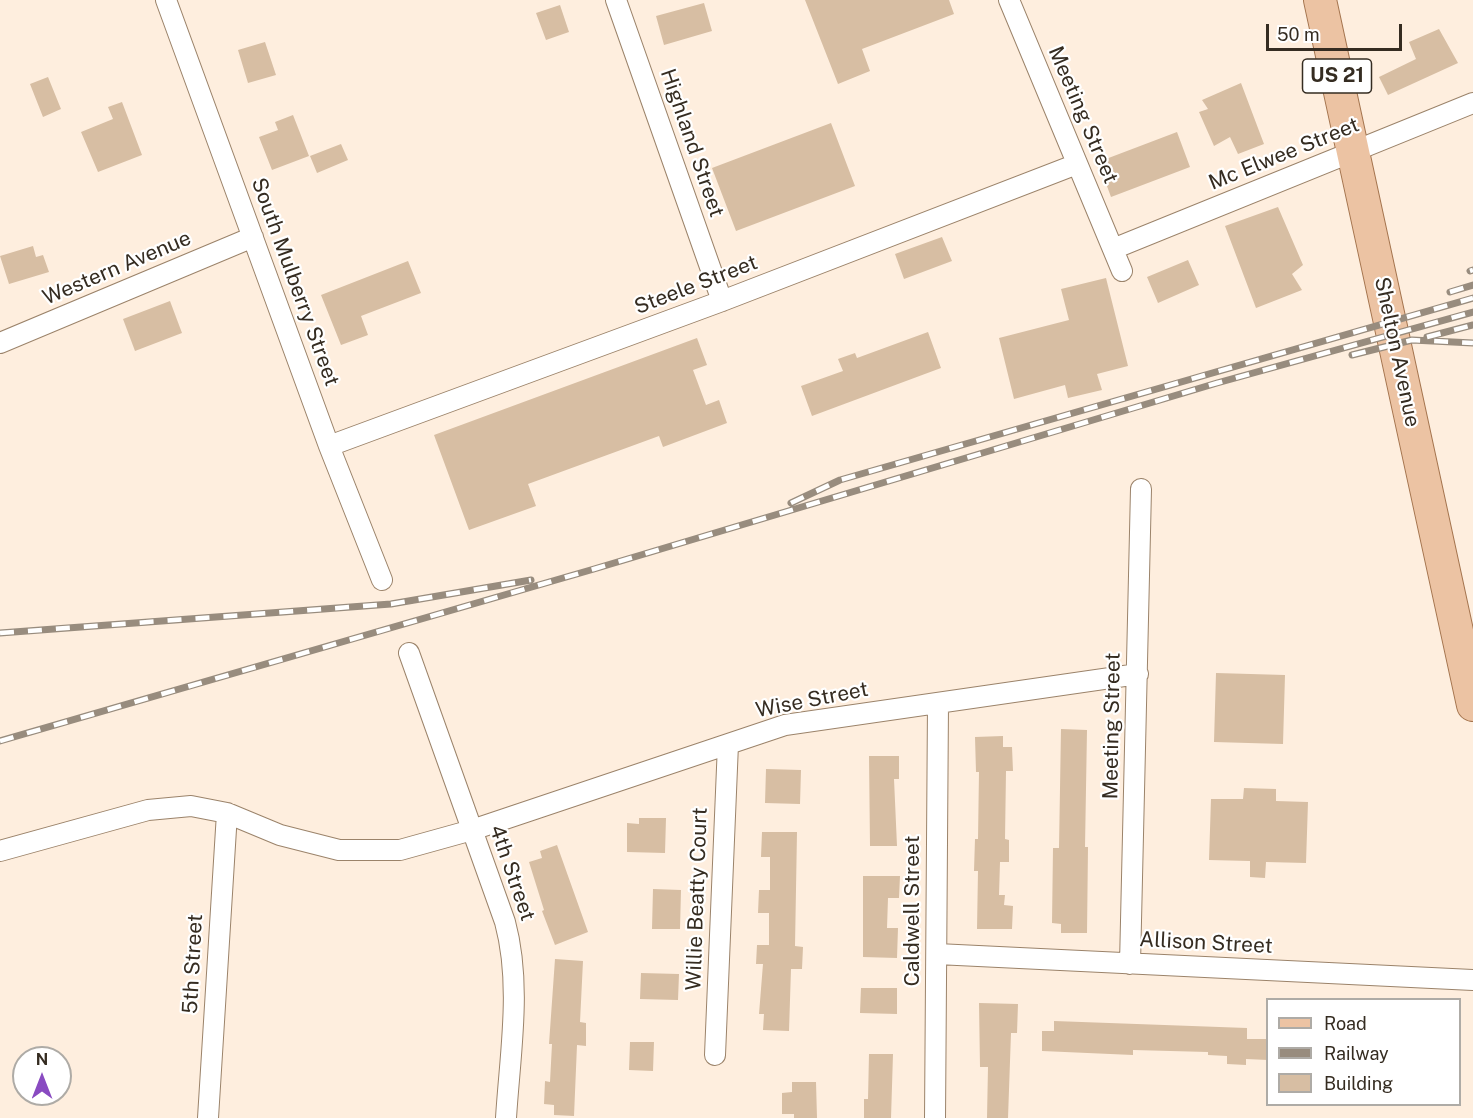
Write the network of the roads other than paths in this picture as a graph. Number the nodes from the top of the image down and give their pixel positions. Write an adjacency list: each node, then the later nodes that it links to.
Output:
1 (166, 0): 8 (street, South Mulberry Street)
2 (616, 0): 11 (street, Highland Street)
3 (1009, 0): 7 (street, Meeting Street)
4 (1320, 0): 6 (main road, Shelton Avenue / US 21)
5 (1473, 103): 6 (street, Mc Elwee Street)
6 (1353, 151): 9 (street, Mc Elwee Street); 16 (main road, Shelton Avenue / US 21)
7 (1077, 164): 9 (street, Meeting Street); 11 (street, Steele Street)
8 (253, 237): 12 (street, Western Avenue); 13 (street, South Mulberry Street)
9 (1113, 249): 10 (street, Meeting Street)
10 (1122, 270)
11 (722, 301): 13 (street, Steele Street)
12 (0, 343)
13 (329, 446): 15 (street, South Mulberry Street)
14 (1141, 489): 18 (street, Meeting Street)
15 (382, 580)
16 (1467, 652): 20 (main road, Shelton Avenue / US 21)
17 (409, 653): 23 (street, 4th Street)
18 (1138, 674): 19 (street, Wise Street); 26 (street, Meeting Street)
19 (938, 704): 21 (street, Wise Street); 25 (street, Caldwell Street)
20 (1473, 705)
21 (728, 744): 23 (street, Wise Street); 28 (street, Willie Beatty Court)
22 (227, 813): 23 (street, Wise Street); 24 (street, Wise Street); 29 (street, 5th Street)
23 (472, 830): 30 (street, 4th Street)
24 (0, 851)
25 (937, 954): 26 (street, Allison Street); 31 (street, Caldwell Street)
26 (1130, 964): 27 (street, Allison Street)
27 (1473, 980)
28 (714, 1055)
29 (208, 1118)
30 (506, 1118)
31 (934, 1118)

